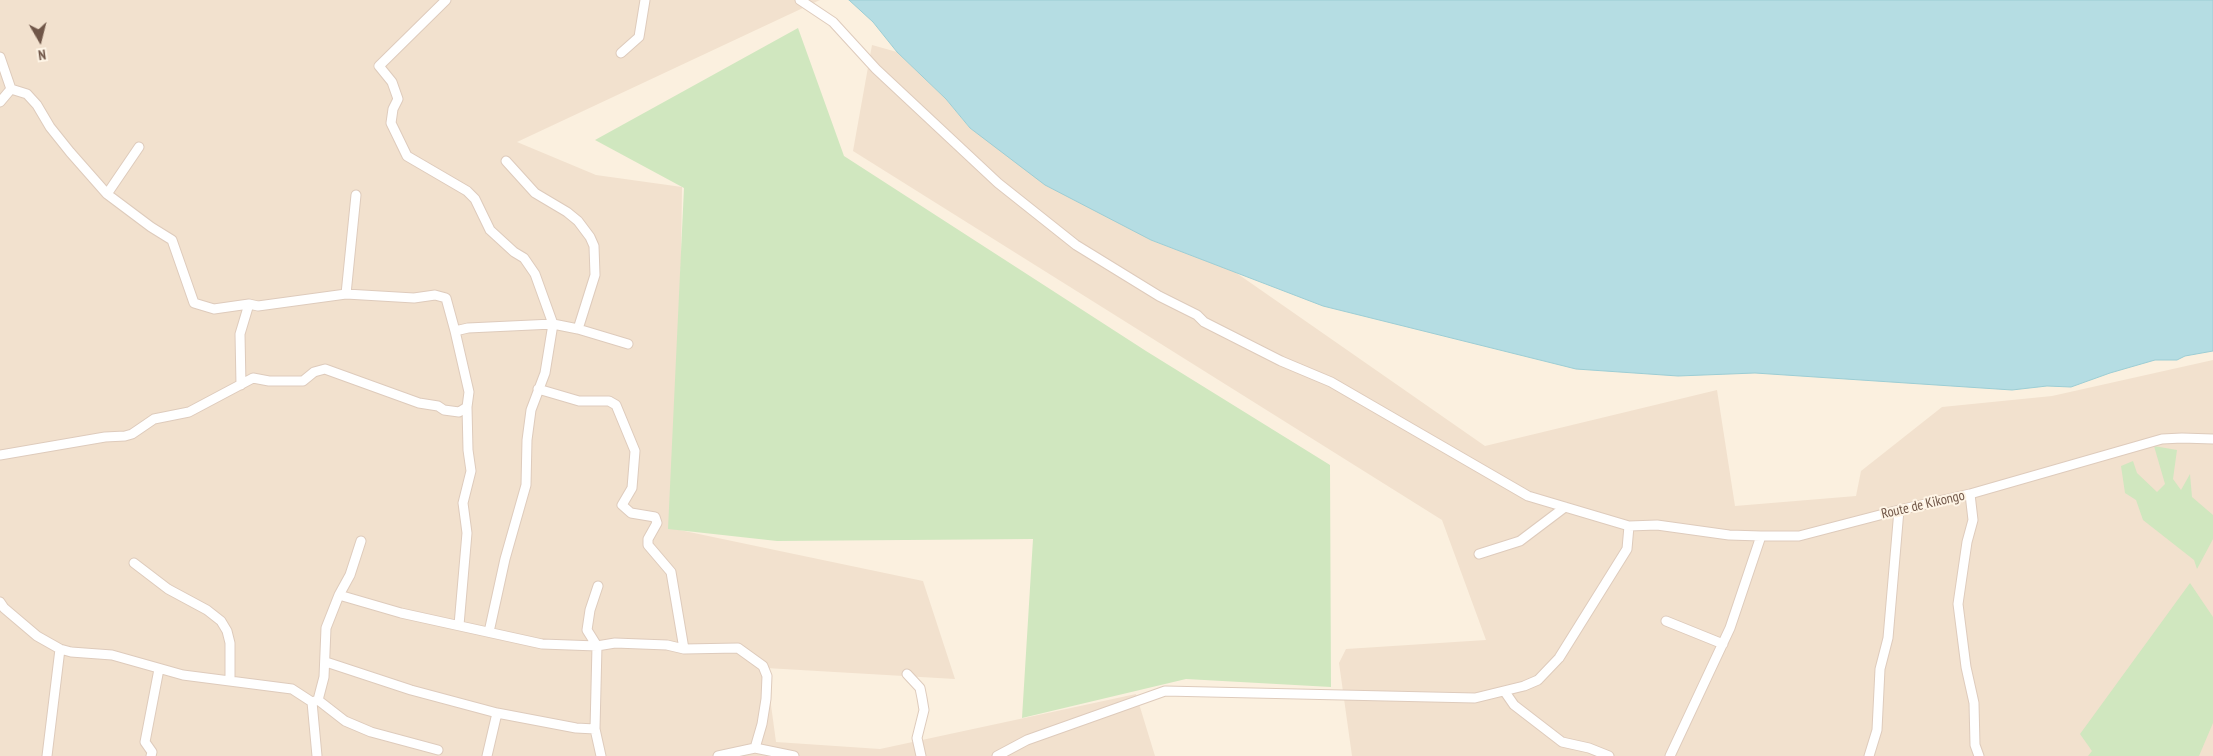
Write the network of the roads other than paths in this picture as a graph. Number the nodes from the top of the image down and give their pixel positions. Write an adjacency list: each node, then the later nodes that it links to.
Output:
1 (446, 0): 14 (street)
2 (644, 0): 4 (street)
3 (800, 0): 24 (street, Route de Kikongo)
4 (621, 53)
5 (0, 57): 6 (street)
6 (11, 88): 7 (street); 10 (street)
7 (0, 102)
8 (139, 147): 10 (street)
9 (506, 161): 15 (street)
10 (107, 194): 13 (street)
11 (356, 195): 12 (street)
12 (346, 294): 13 (street); 16 (street)
13 (249, 304): 18 (street)
14 (553, 324): 15 (street); 16 (street); 19 (street)
15 (578, 329): 17 (street)
16 (455, 331): 20 (street)
17 (628, 344)
18 (241, 385): 20 (street); 22 (street)
19 (538, 389): 36 (street); 40 (street)
20 (467, 407): 35 (street)
21 (2213, 439): 23 (street, Route de Kikongo)
22 (0, 455)
23 (1970, 494): 25 (street, Route de Kikongo); 63 (street)
24 (1565, 507): 26 (street, Route de Kikongo); 29 (street)
25 (1899, 510): 27 (street, Route de Kikongo); 62 (street)
26 (1629, 526): 27 (street, Route de Kikongo); 45 (street)
27 (1761, 536): 37 (street)
28 (360, 541): 32 (street)
29 (1479, 554)
30 (134, 563): 44 (street)
31 (598, 586): 38 (street)
32 (338, 596): 35 (street); 41 (street)
33 (1, 608): 39 (street)
34 (1666, 621): 37 (street)
35 (459, 626): 36 (street)
36 (489, 632): 38 (street)
37 (1723, 644): 61 (street)
38 (597, 646): 40 (street); 48 (street)
39 (60, 649): 42 (street); 51 (street)
40 (684, 649): 49 (street)
41 (326, 662): 46 (street); 47 (street)
42 (159, 669): 44 (street); 52 (street)
43 (907, 674): 58 (street)
44 (230, 680): 46 (street)
45 (1505, 692): 59 (street); 60 (street)
46 (315, 701): 50 (street); 53 (street)
47 (497, 713): 48 (street); 54 (street)
48 (595, 729): 55 (street)
49 (755, 748): 56 (street); 57 (street)
50 (438, 750)
51 (47, 756)
52 (152, 756)
53 (317, 756)
54 (487, 756)
55 (601, 756)
56 (718, 756)
57 (794, 756)
58 (921, 756)
59 (996, 756)
60 (1609, 756)
61 (1670, 756)
62 (1869, 756)
63 (1979, 756)

